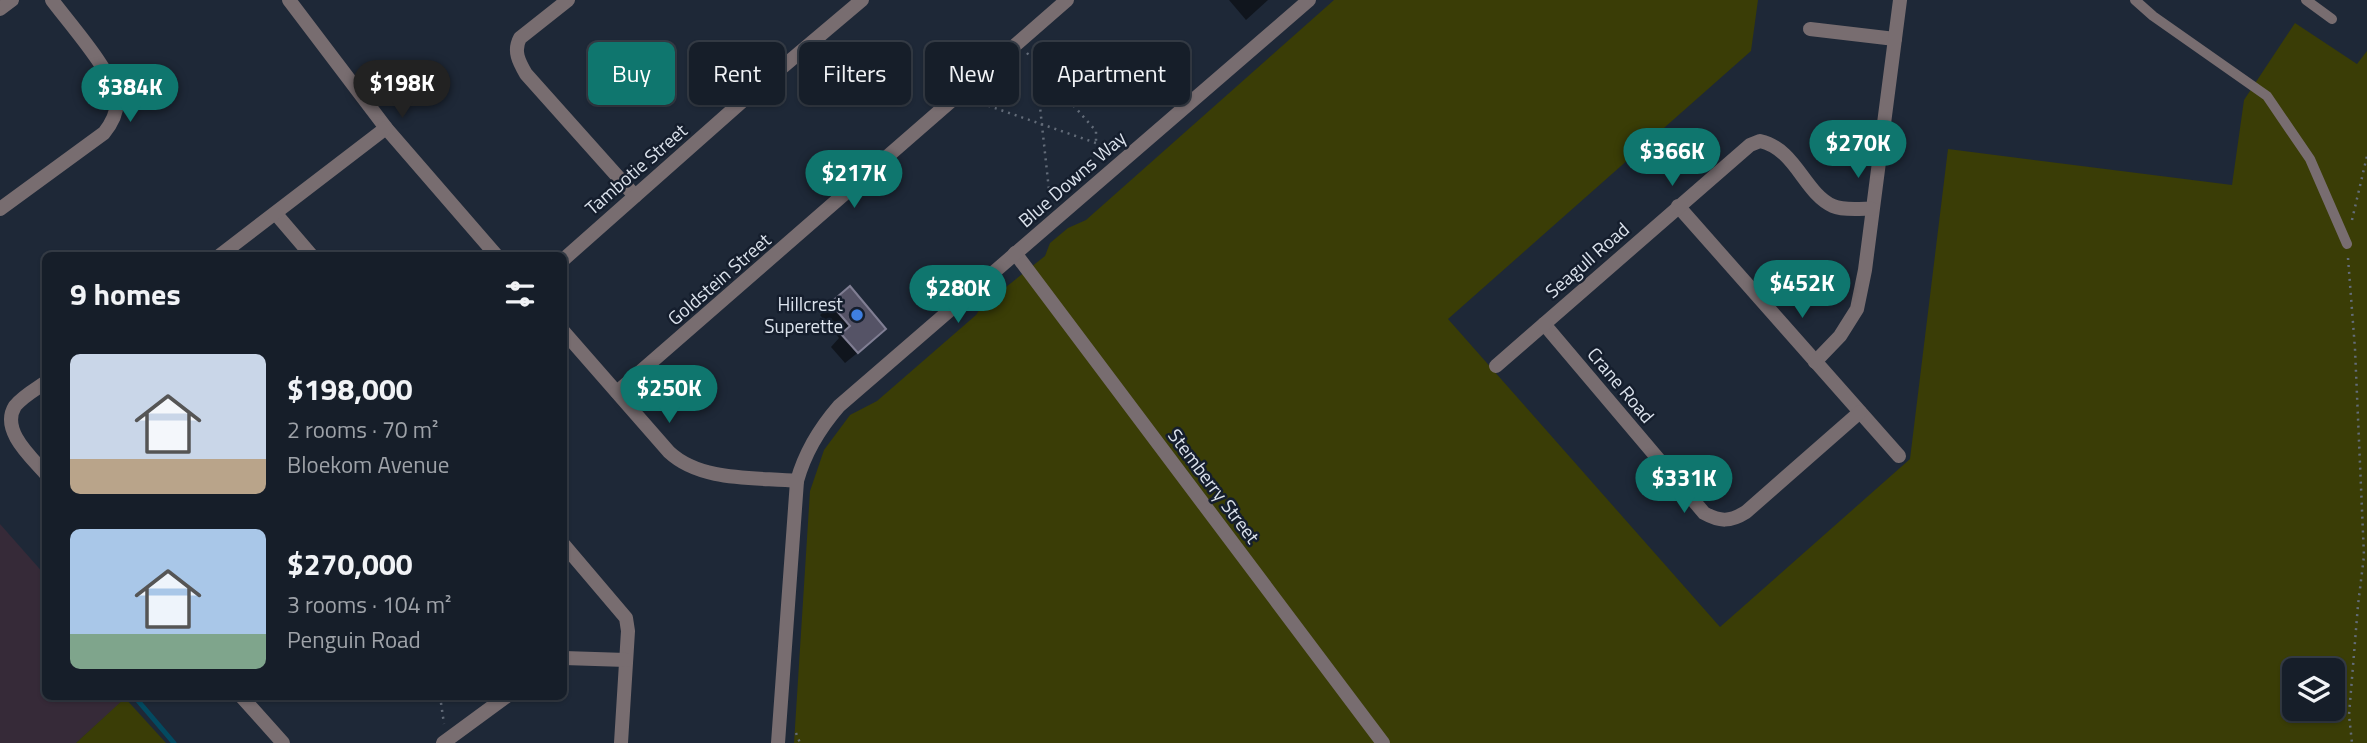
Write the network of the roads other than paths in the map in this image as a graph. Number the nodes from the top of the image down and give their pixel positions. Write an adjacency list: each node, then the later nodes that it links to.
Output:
1 (12, 0): 11 (street)
2 (52, 0): 18 (street)
3 (289, 0): 15 (street)
4 (568, 0): 16 (street)
5 (862, 0): 16 (street, Tambotie Street)
6 (1067, 0): 32 (street, Goldstein Street)
7 (1309, 0): 25 (street, Blue Downs Way)
8 (1900, 0): 14 (street)
9 (2134, 0): 21 (lane)
10 (2306, 0): 12 (lane)
11 (0, 9)
12 (2332, 19)
13 (1810, 29): 14 (street)
14 (1895, 40): 19 (street)
15 (386, 128): 20 (street); 24 (street)
16 (635, 196): 26 (street, Tambotie Street)
17 (1678, 206): 19 (street, Seagull Road); 27 (street, Seagull Road); 29 (street)
18 (0, 209)
19 (1872, 209): 29 (street)
20 (276, 214): 22 (street); 23 (street)
21 (2347, 244)
22 (224, 252)
23 (309, 252)
24 (494, 252)
25 (1015, 253): 36 (street, Blue Downs Way); 46 (street, Stemberry Street)
26 (567, 256)
27 (1544, 324): 30 (street, Seagull Road); 33 (street, Crane Road)
28 (567, 334): 32 (street)
29 (1815, 362): 33 (street)
30 (1496, 366)
31 (42, 385): 35 (street)
32 (617, 392): 36 (street)
33 (1860, 412): 34 (street)
34 (1899, 456)
35 (42, 470)
36 (797, 481): 45 (street, Blue Downs Way)
37 (567, 548): 39 (street)
38 (567, 658): 39 (street)
39 (626, 660): 44 (street)
40 (245, 700): 43 (street)
41 (502, 700): 42 (street)
42 (445, 742)
43 (284, 743)
44 (621, 743)
45 (778, 743)
46 (1382, 743)

